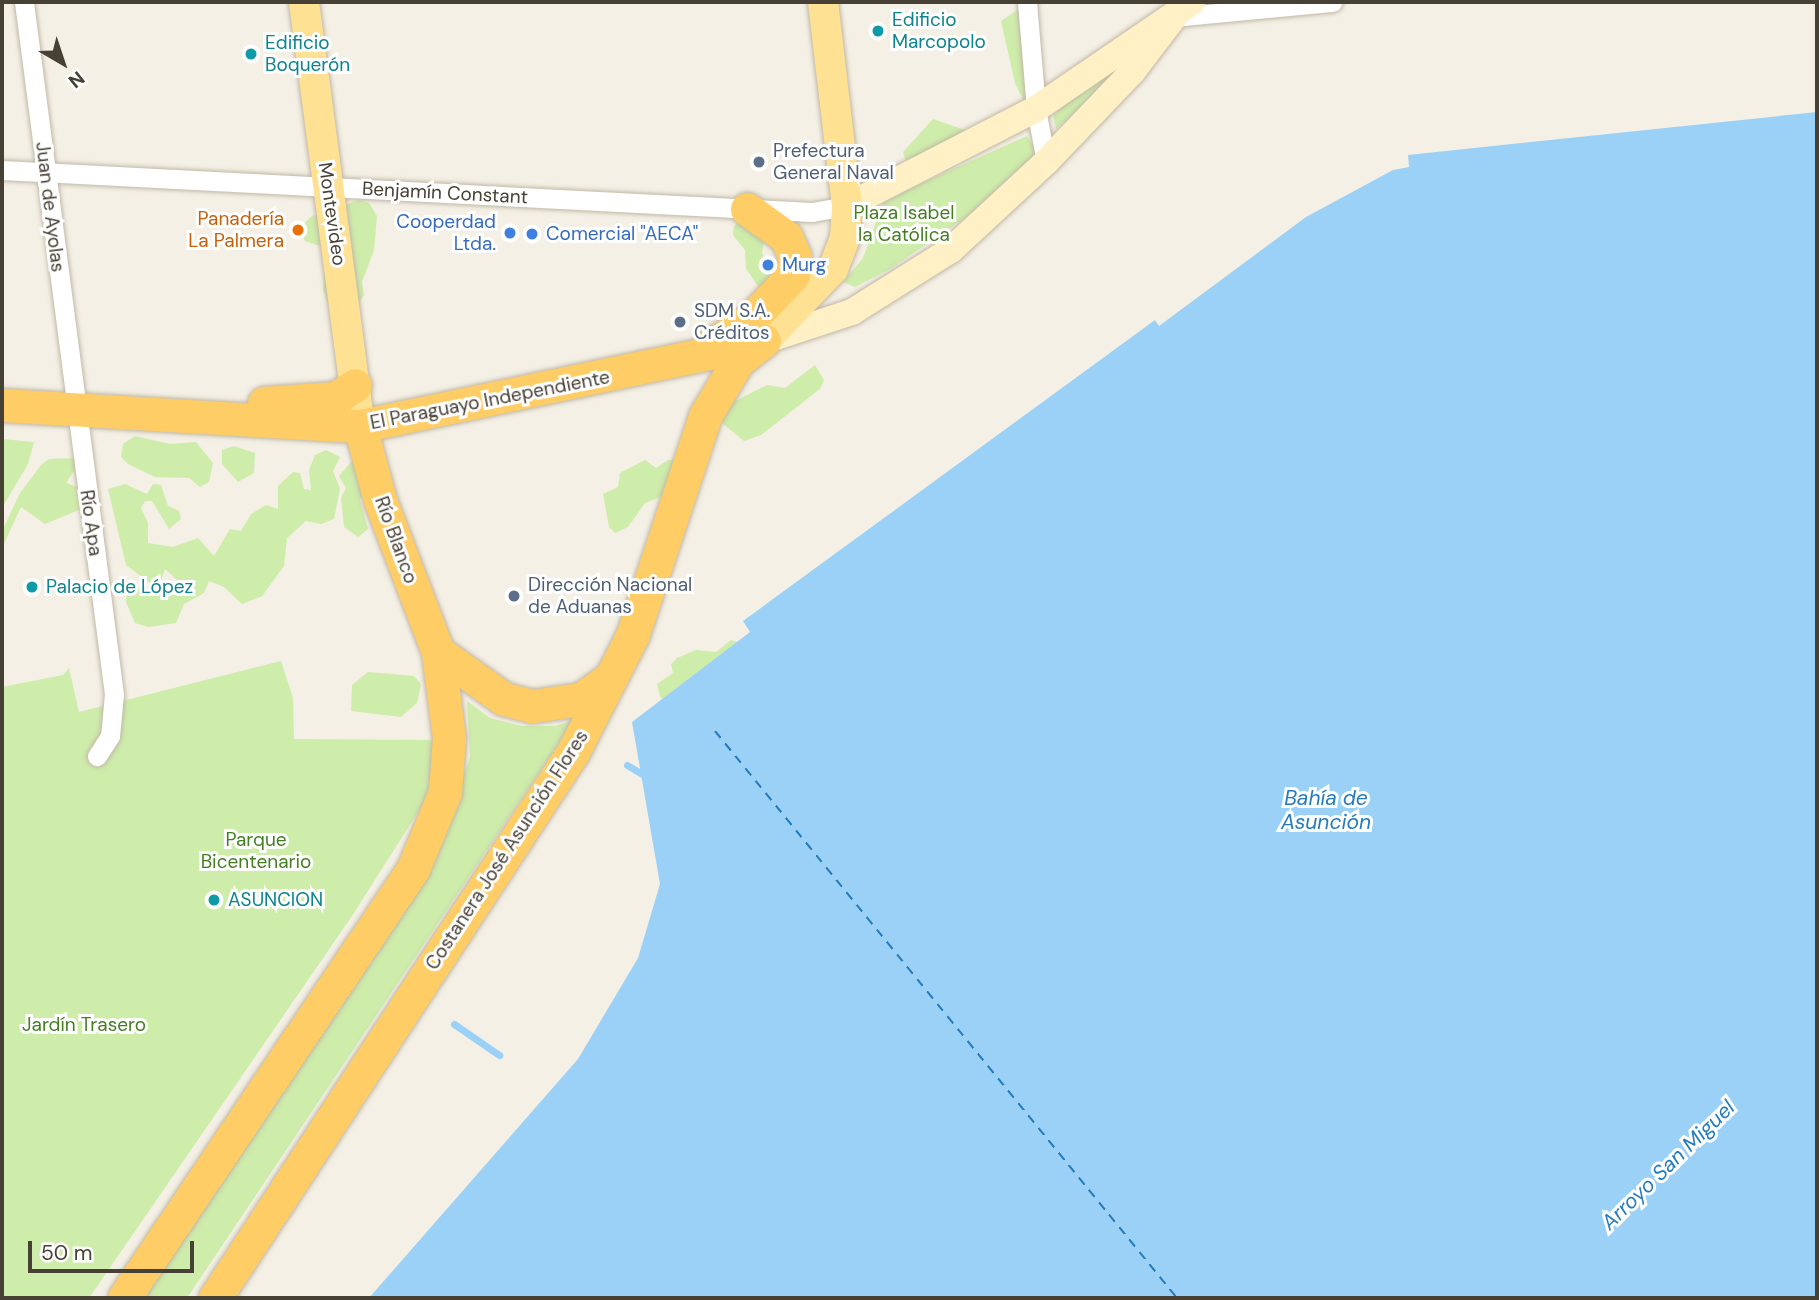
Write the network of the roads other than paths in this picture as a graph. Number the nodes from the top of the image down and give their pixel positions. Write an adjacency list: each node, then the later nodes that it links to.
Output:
1 (24, 2): 10 (street, Juan de Ayolas)
2 (304, 2): 11 (main road, Montevideo)
3 (823, 2): 12 (main road)
4 (1027, 2): 7 (street)
5 (1332, 2): 6 (street)
6 (1183, 9): 7 (street); 8 (street)
7 (1036, 109): 8 (street); 12 (street)
8 (1046, 162): 14 (street)
9 (2, 170): 10 (street, Benjamín Constant)
10 (46, 172): 11 (street, Benjamín Constant); 18 (street, Juan de Ayolas)
11 (328, 187): 13 (street, Benjamín Constant); 16 (main road, Montevideo)
12 (847, 206): 13 (street, Benjamín Constant); 14 (main road)
13 (747, 209): 15 (highway)
14 (764, 341): 15 (highway, El Paraguayo Independiente); 21 (highway, Costanera José Asunción Flores)
15 (687, 360): 19 (highway, El Paraguayo Independiente)
16 (355, 385): 18 (highway); 19 (main road, Montevideo)
17 (2, 405): 18 (highway, El Paraguayo Independiente)
18 (92, 413): 19 (highway, El Paraguayo Independiente); 22 (street, Río Apa)
19 (360, 426): 20 (highway, Río Blanco)
20 (438, 652): 21 (highway); 23 (highway)
21 (615, 673): 24 (highway, Costanera José Asunción Flores)
22 (97, 756)
23 (124, 1298)
24 (215, 1298)

